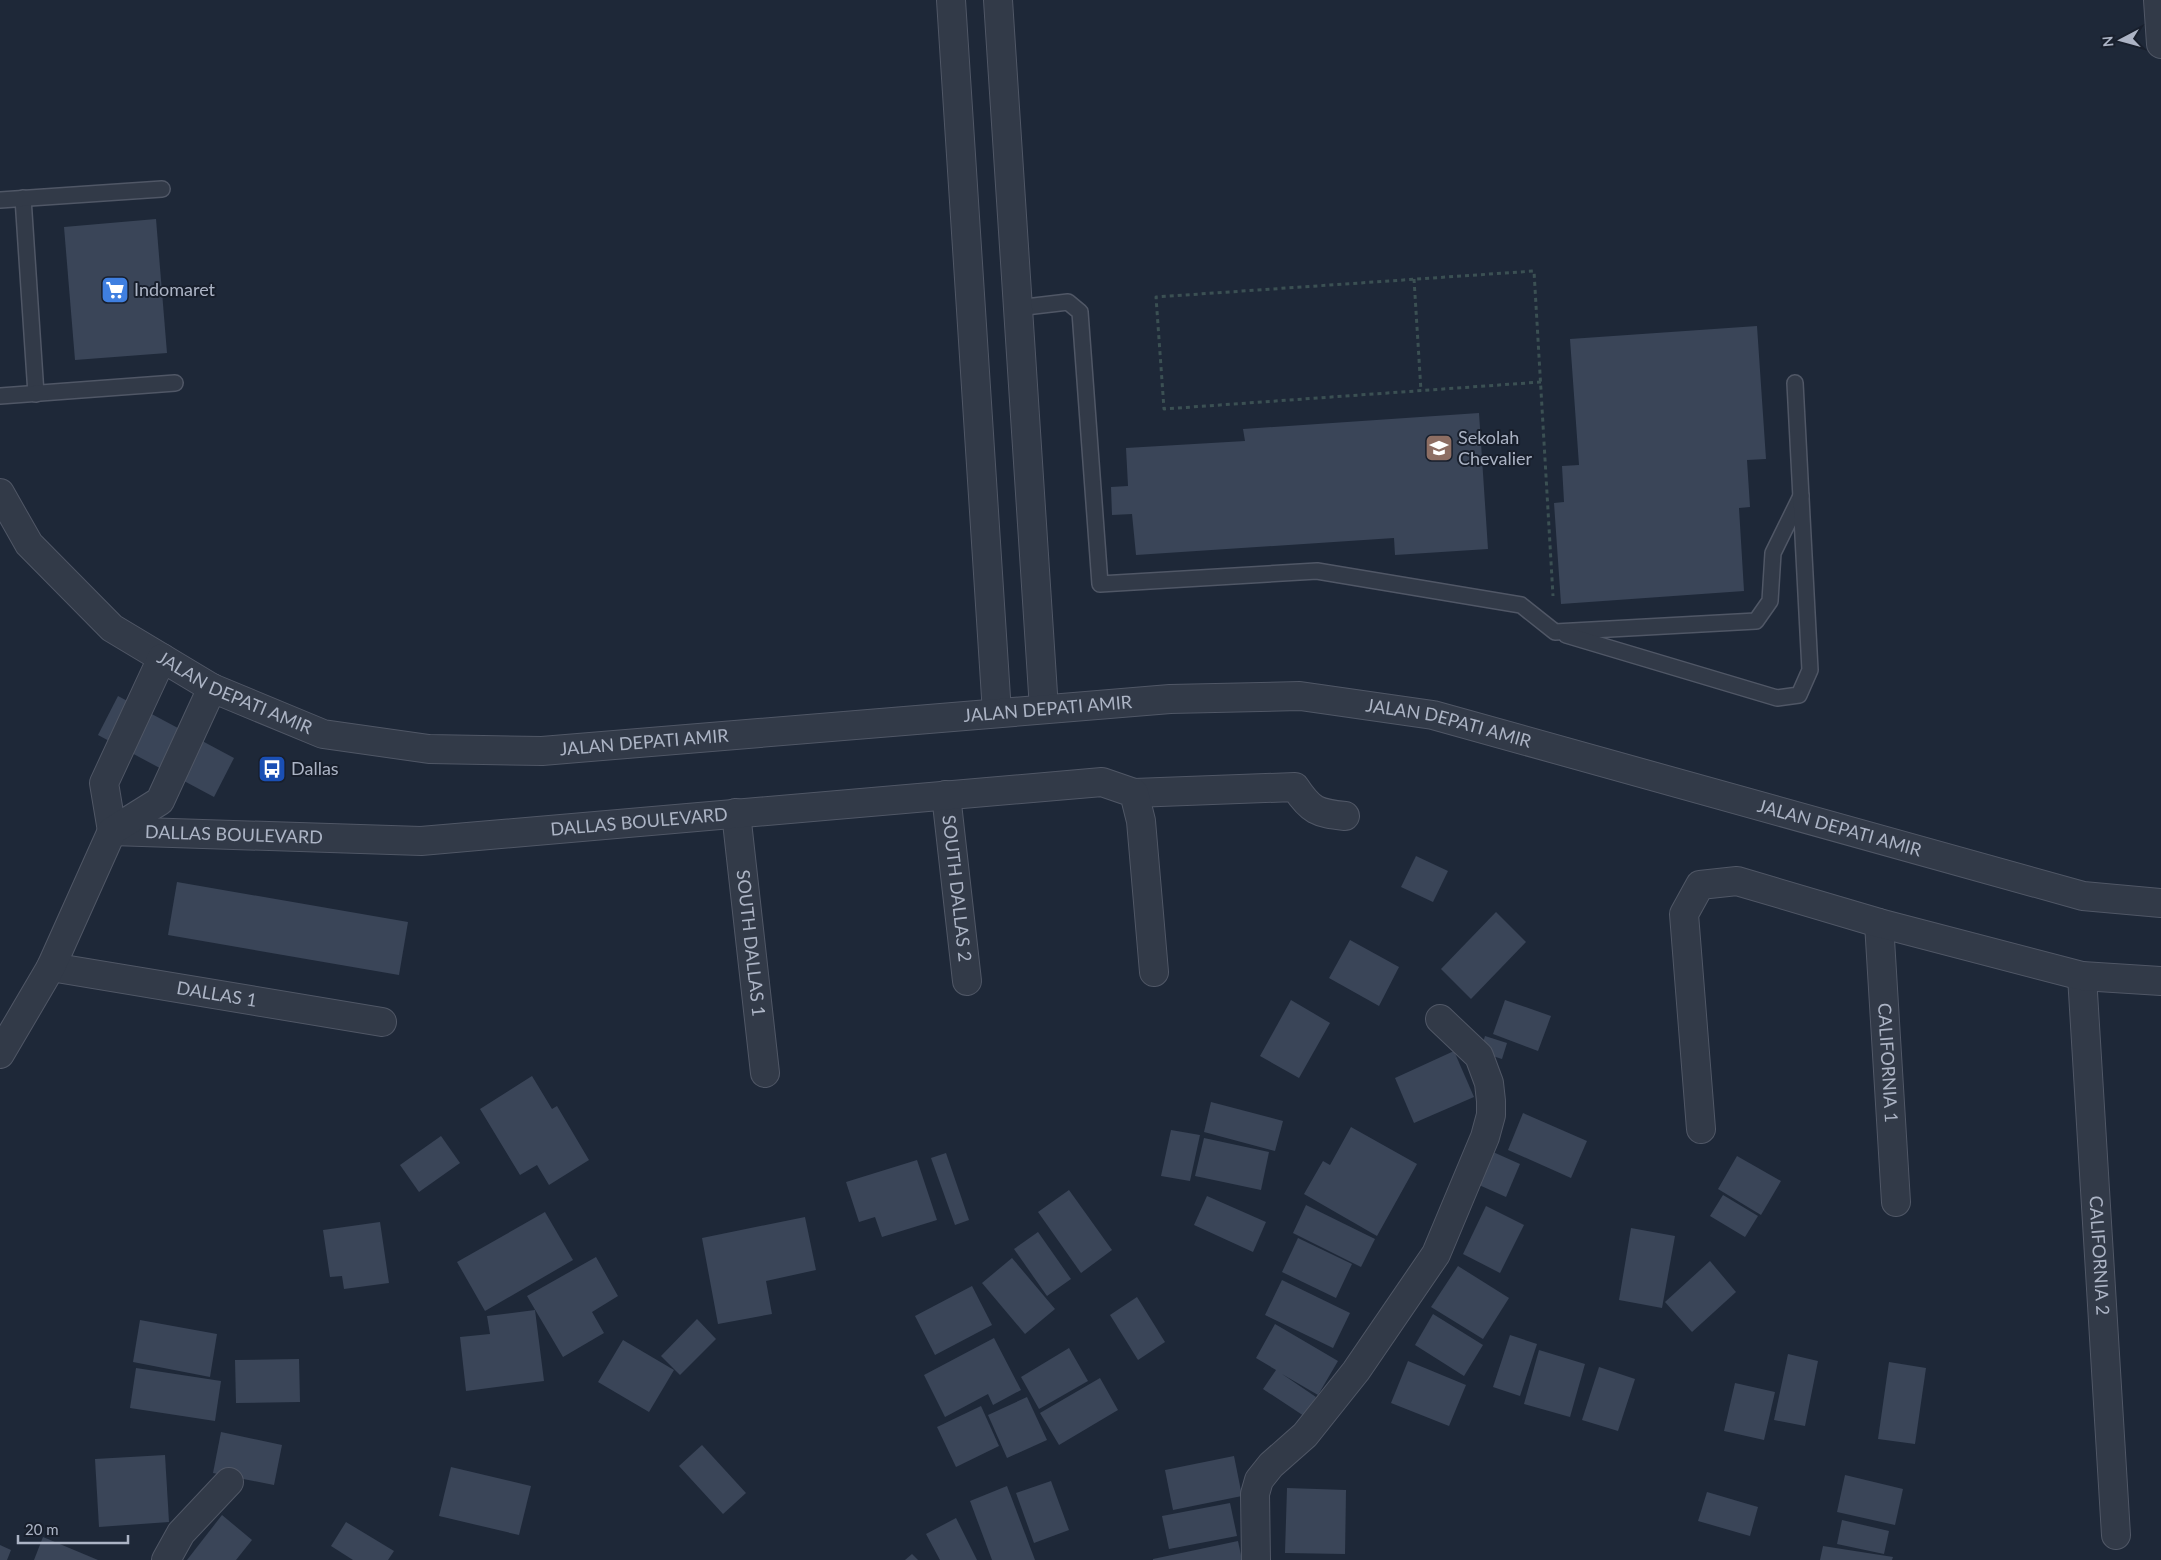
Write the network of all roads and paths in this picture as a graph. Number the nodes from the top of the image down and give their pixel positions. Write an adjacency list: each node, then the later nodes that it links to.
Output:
1 (951, 0): 22 (street)
2 (998, 0): 9 (street)
3 (2158, 0): 4 (street)
4 (2161, 44)
5 (162, 189): 6 (lane)
6 (22, 198): 7 (lane); 14 (lane)
7 (0, 200)
8 (1414, 279): 10 (path); 13 (path); 13 (path)
9 (1017, 308): 18 (lane); 21 (street)
10 (1541, 382): 13 (path); 18 (path)
11 (1795, 383): 17 (lane)
12 (175, 384): 14 (lane)
13 (1421, 391)
14 (36, 394): 15 (lane)
15 (0, 396)
16 (0, 493): 19 (street, JALAN DEPATI AMIR)
17 (1801, 496): 18 (lane); 18 (lane)
18 (1555, 632)
19 (162, 658): 20 (street, JALAN DEPATI AMIR); 27 (street)
20 (212, 688): 22 (street, JALAN DEPATI AMIR); 27 (street)
21 (1044, 709): 22 (street, JALAN DEPATI AMIR); 28 (street, JALAN DEPATI AMIR)
22 (997, 713)
23 (1134, 793): 24 (street, DALLAS BOULEVARD); 26 (street); 31 (street)
24 (946, 796): 25 (street, DALLAS BOULEVARD); 33 (street, SOUTH DALLAS 2)
25 (736, 813): 27 (street, DALLAS BOULEVARD); 38 (street, SOUTH DALLAS 1)
26 (1346, 816)
27 (112, 831): 30 (street)
28 (2161, 903)
29 (1879, 923): 32 (street); 39 (street); 40 (street, CALIFORNIA 1)
30 (50, 967): 36 (street, DALLAS 1); 37 (street)
31 (1154, 972)
32 (2082, 976): 34 (street); 42 (street, CALIFORNIA 2)
33 (967, 981)
34 (2161, 981)
35 (1440, 1018): 44 (street)
36 (382, 1022)
37 (0, 1054)
38 (765, 1073)
39 (1701, 1129)
40 (1896, 1202)
41 (229, 1482): 43 (street)
42 (2116, 1535)
43 (166, 1560)
44 (1256, 1560)

